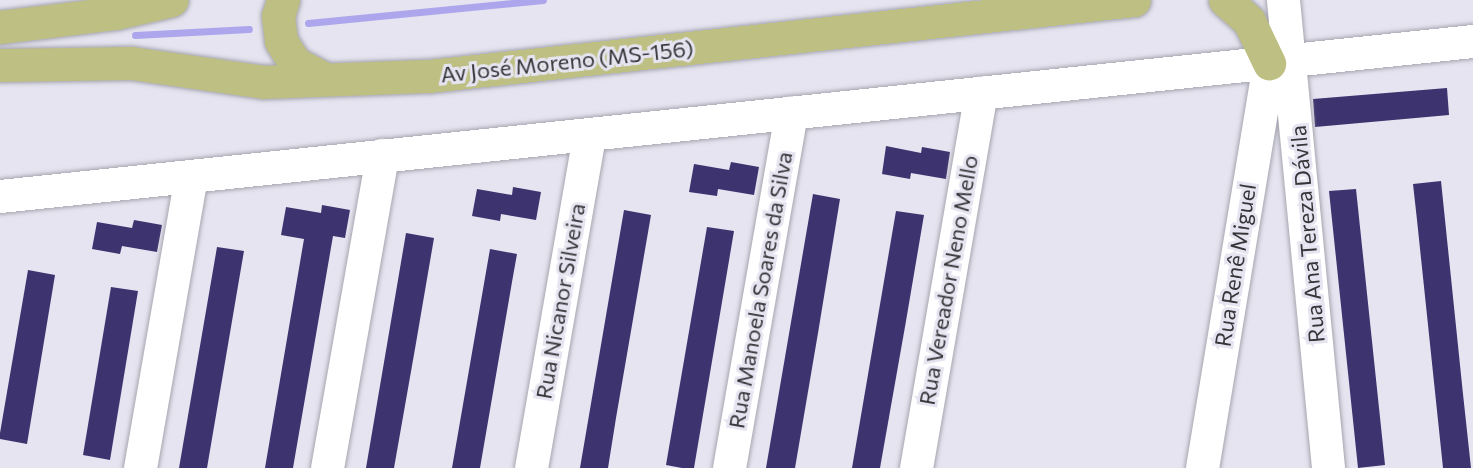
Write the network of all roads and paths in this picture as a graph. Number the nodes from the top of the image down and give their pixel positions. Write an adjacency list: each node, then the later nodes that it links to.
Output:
1 (172, 0): 6 (main road)
2 (283, 0): 10 (main road)
3 (1134, 0): 10 (main road, Av José Moreno (MS-156))
4 (1225, 0): 8 (main road)
5 (1284, 0): 8 (street, Rua Ana Tereza Dávila)
6 (0, 27)
7 (1473, 40): 8 (street)
8 (1280, 61): 11 (street); 22 (street, Rua Renê Miguel); 23 (street, Rua Ana Tereza Dávila)
9 (0, 65): 10 (main road, Av José Moreno (MS-156))
10 (323, 78)
11 (981, 93): 12 (street); 21 (street, Rua Vereador Neno Mello)
12 (791, 112): 13 (street); 20 (street, Rua Manoela Soares da Silva)
13 (589, 134): 14 (street); 19 (street, Rua Nicanor Silveira)
14 (382, 155): 15 (street); 18 (street)
15 (191, 176): 16 (street); 17 (street)
16 (0, 196)
17 (140, 468)
18 (327, 468)
19 (531, 468)
20 (729, 468)
21 (915, 468)
22 (1202, 468)
23 (1328, 468)

